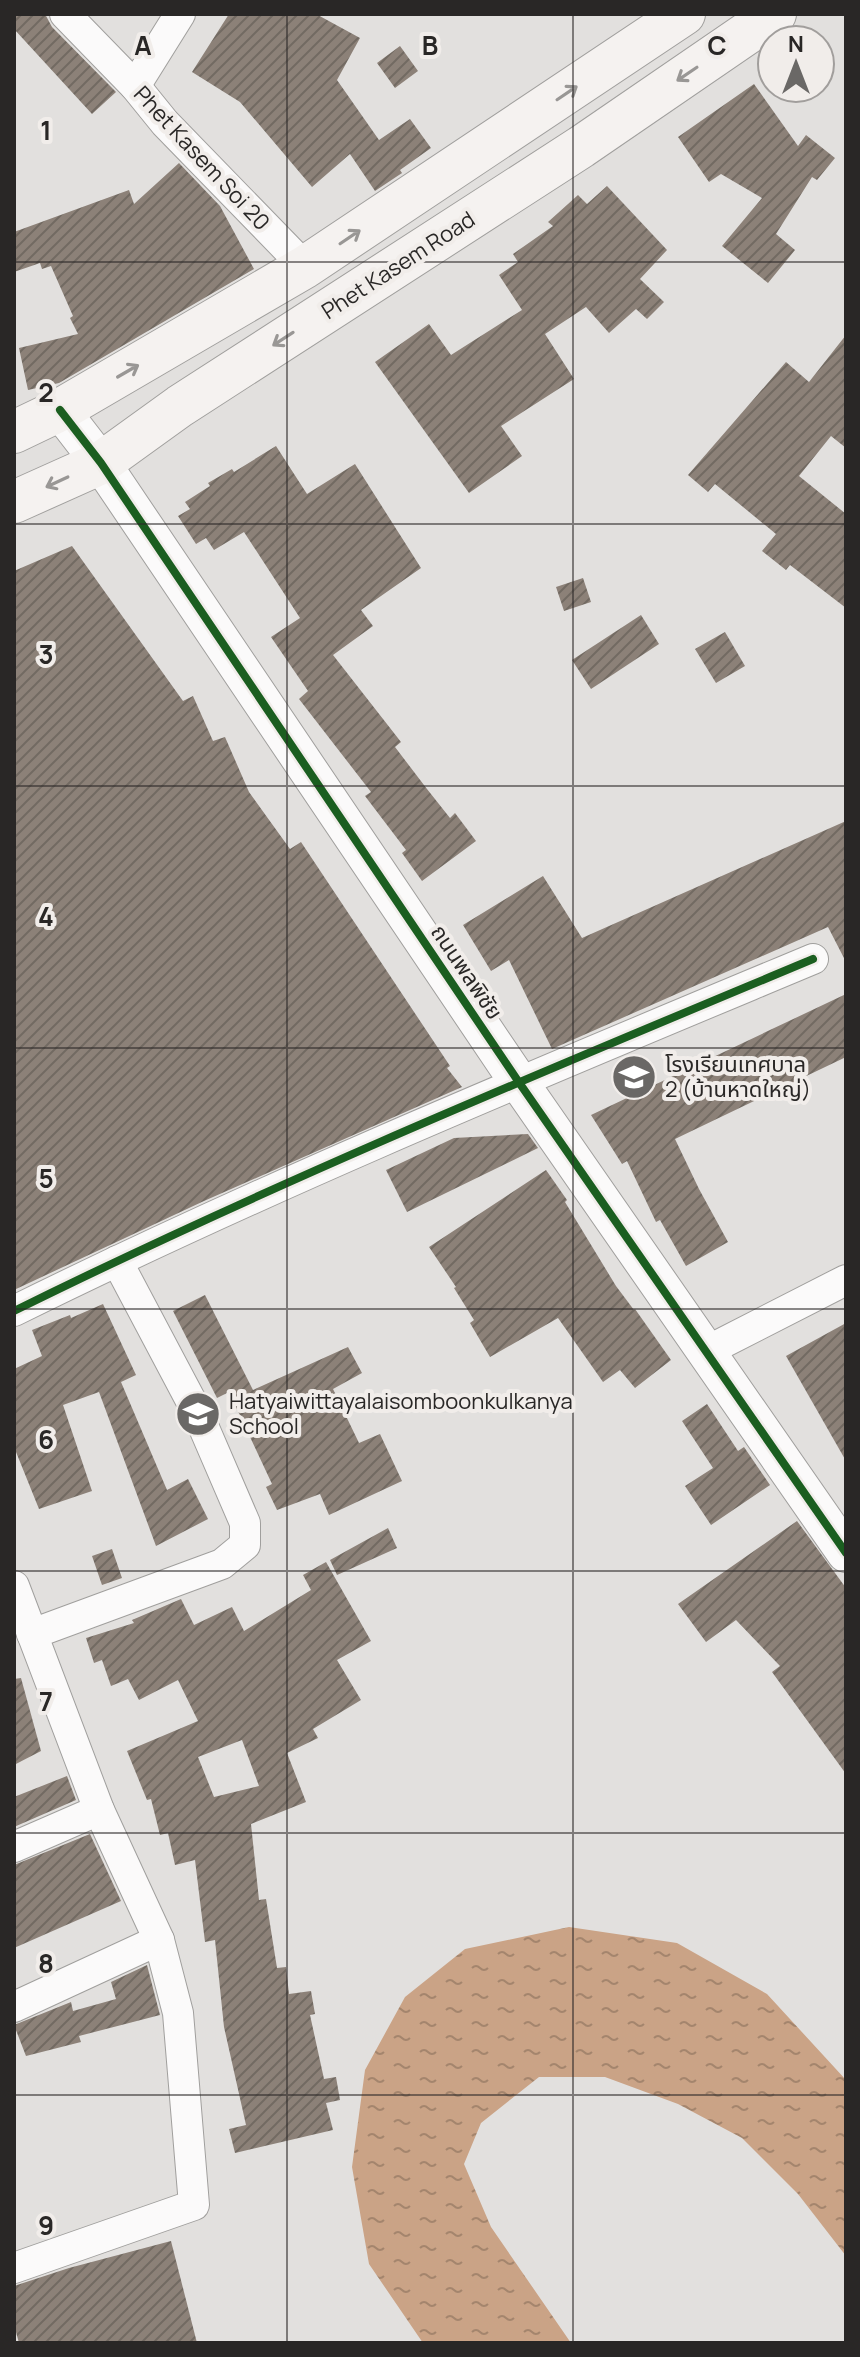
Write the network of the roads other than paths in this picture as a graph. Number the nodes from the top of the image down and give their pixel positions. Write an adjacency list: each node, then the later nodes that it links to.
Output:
1 (65, 14): 5 (street, Phet Kasem Soi 20)
2 (180, 14): 5 (street)
3 (684, 14): 6 (main road, one-way to 3)
4 (775, 14): 9 (main road, Phet Kasem Road, one-way to 9)
5 (135, 86): 6 (street, Phet Kasem Soi 20)
6 (305, 267): 7 (main road, one-way to 6)
7 (60, 410): 8 (main road); 9 (street, ถนนพลพิชัย)
8 (14, 432)
9 (101, 463): 10 (main road, Phet Kasem Road, one-way to 10); 12 (street, ถนนพลพิชัย)
10 (14, 502)
11 (813, 959): 12 (street)
12 (518, 1081): 13 (street); 16 (street, ถนนพลพิชัย)
13 (117, 1261): 15 (street); 19 (street)
14 (846, 1280): 16 (street)
15 (14, 1311)
16 (707, 1351): 17 (street, ถนนพลพิชัย)
17 (846, 1553)
18 (14, 1586): 19 (street)
19 (32, 1634): 20 (street)
20 (99, 1810): 21 (street); 22 (street)
21 (14, 1847)
22 (159, 1940): 23 (street); 24 (street)
23 (14, 2007)
24 (14, 2268)

